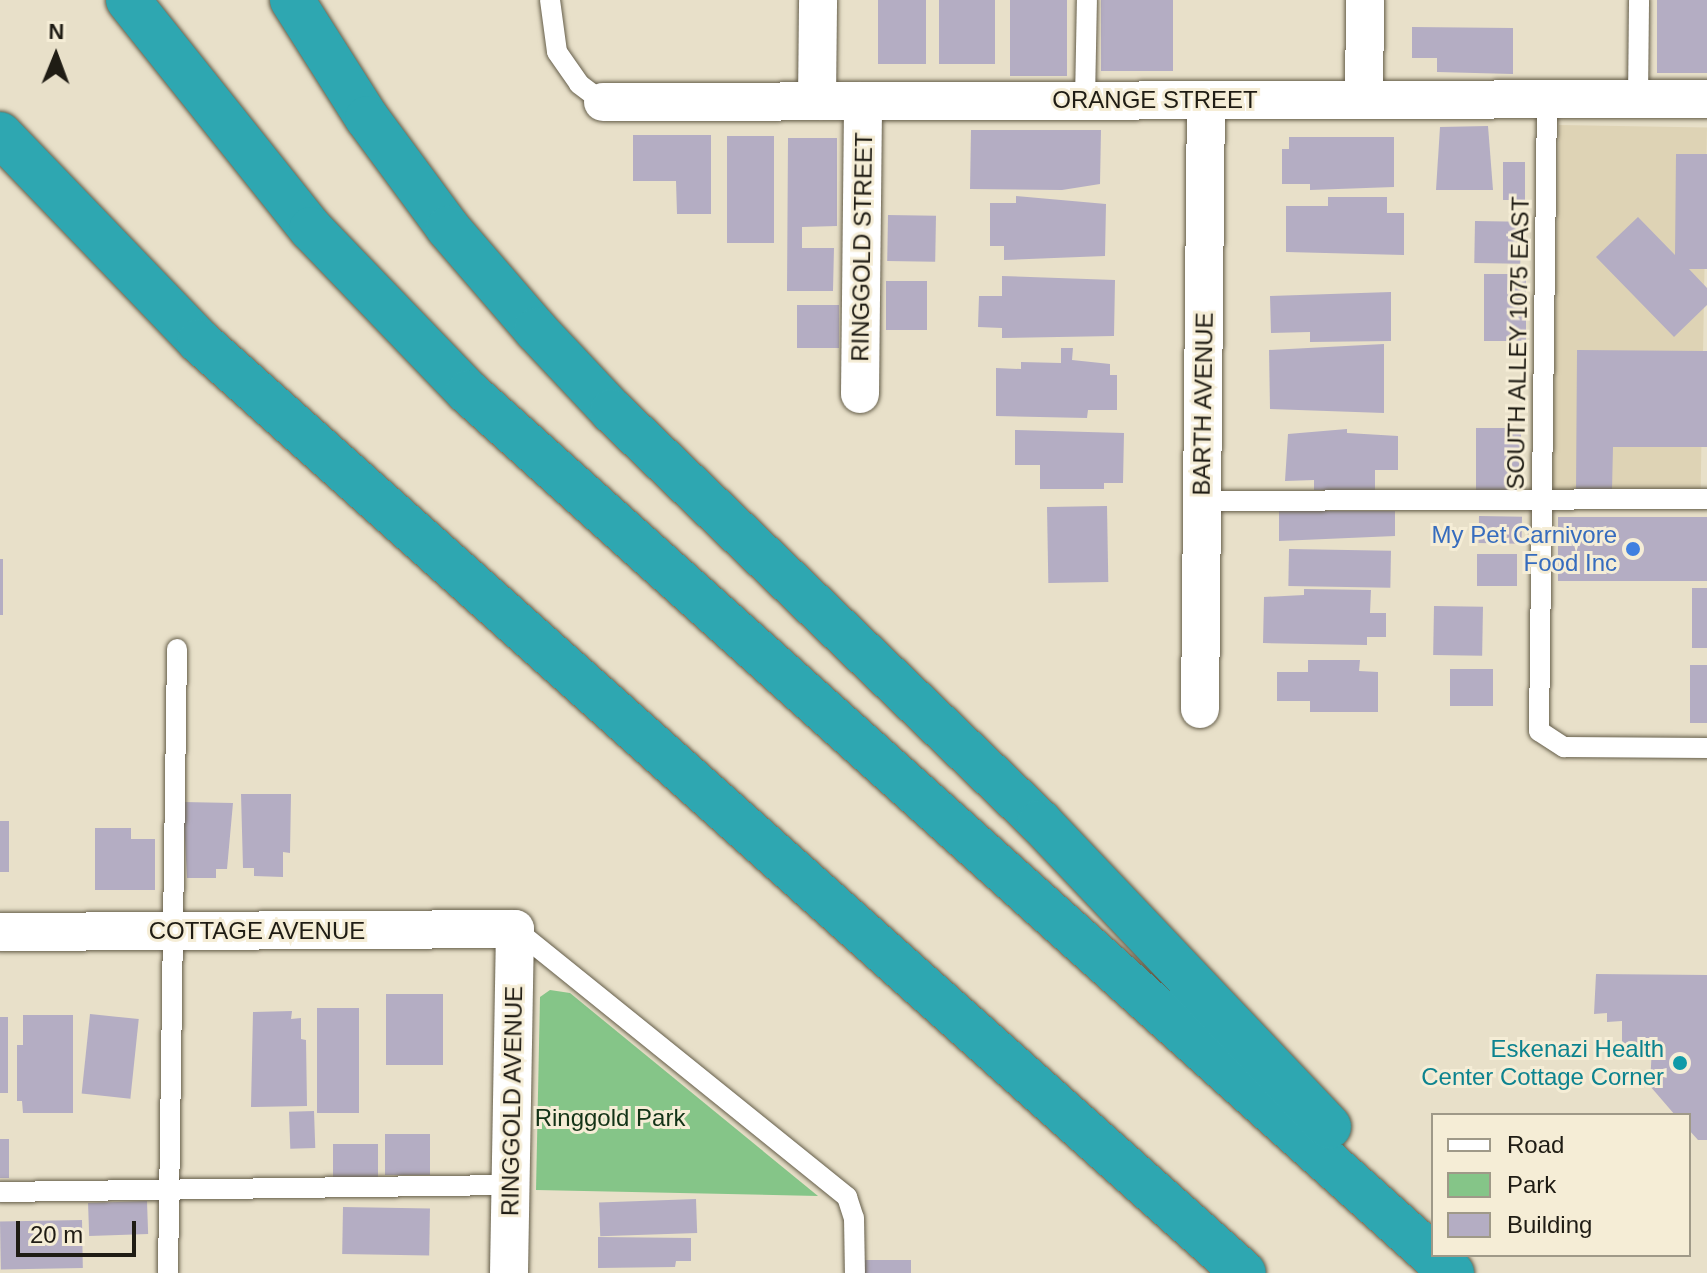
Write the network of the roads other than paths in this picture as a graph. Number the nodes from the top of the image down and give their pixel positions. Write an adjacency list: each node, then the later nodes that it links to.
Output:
1 (128, 0): 34 (highway)
2 (292, 0): 33 (highway)
3 (550, 0): 16 (lane)
4 (818, 0): 14 (street)
5 (1087, 0): 10 (lane)
6 (1365, 0): 12 (street)
7 (1639, 0): 8 (lane)
8 (1638, 99): 9 (street, ORANGE STREET); 13 (street, ORANGE STREET)
9 (1707, 99)
10 (1085, 100): 11 (street, ORANGE STREET); 15 (street, ORANGE STREET)
11 (1206, 100): 12 (street, ORANGE STREET); 22 (street, BARTH AVENUE)
12 (1364, 100): 13 (street, ORANGE STREET)
13 (1547, 100): 23 (lane, SOUTH ALLEY 1075 EAST)
14 (817, 101): 15 (street, ORANGE STREET); 16 (street, ORANGE STREET)
15 (863, 101): 20 (street, RINGGOLD STREET)
16 (603, 102)
17 (0, 134): 19 (highway)
18 (0, 166): 19 (highway)
19 (97, 240): 40 (highway)
20 (860, 394)
21 (1707, 499): 23 (lane)
22 (1202, 501): 23 (lane); 25 (street, BARTH AVENUE)
23 (1542, 503): 26 (lane, SOUTH ALLEY 1075 EAST)
24 (177, 649): 29 (lane)
25 (1200, 709)
26 (1707, 748)
27 (515, 929): 29 (street, COTTAGE AVENUE); 30 (street, RINGGOLD AVENUE); 39 (lane)
28 (0, 932): 29 (street, COTTAGE AVENUE)
29 (170, 932): 31 (lane)
30 (510, 1185): 31 (lane); 38 (street, RINGGOLD AVENUE)
31 (169, 1191): 32 (lane); 37 (lane)
32 (0, 1192)
33 (1431, 1234)
34 (1431, 1254)
35 (1434, 1257): 41 (highway)
36 (1453, 1257): 42 (highway)
37 (168, 1273)
38 (509, 1273)
39 (855, 1273)
40 (1244, 1273)
41 (1452, 1273)
42 (1468, 1273)

